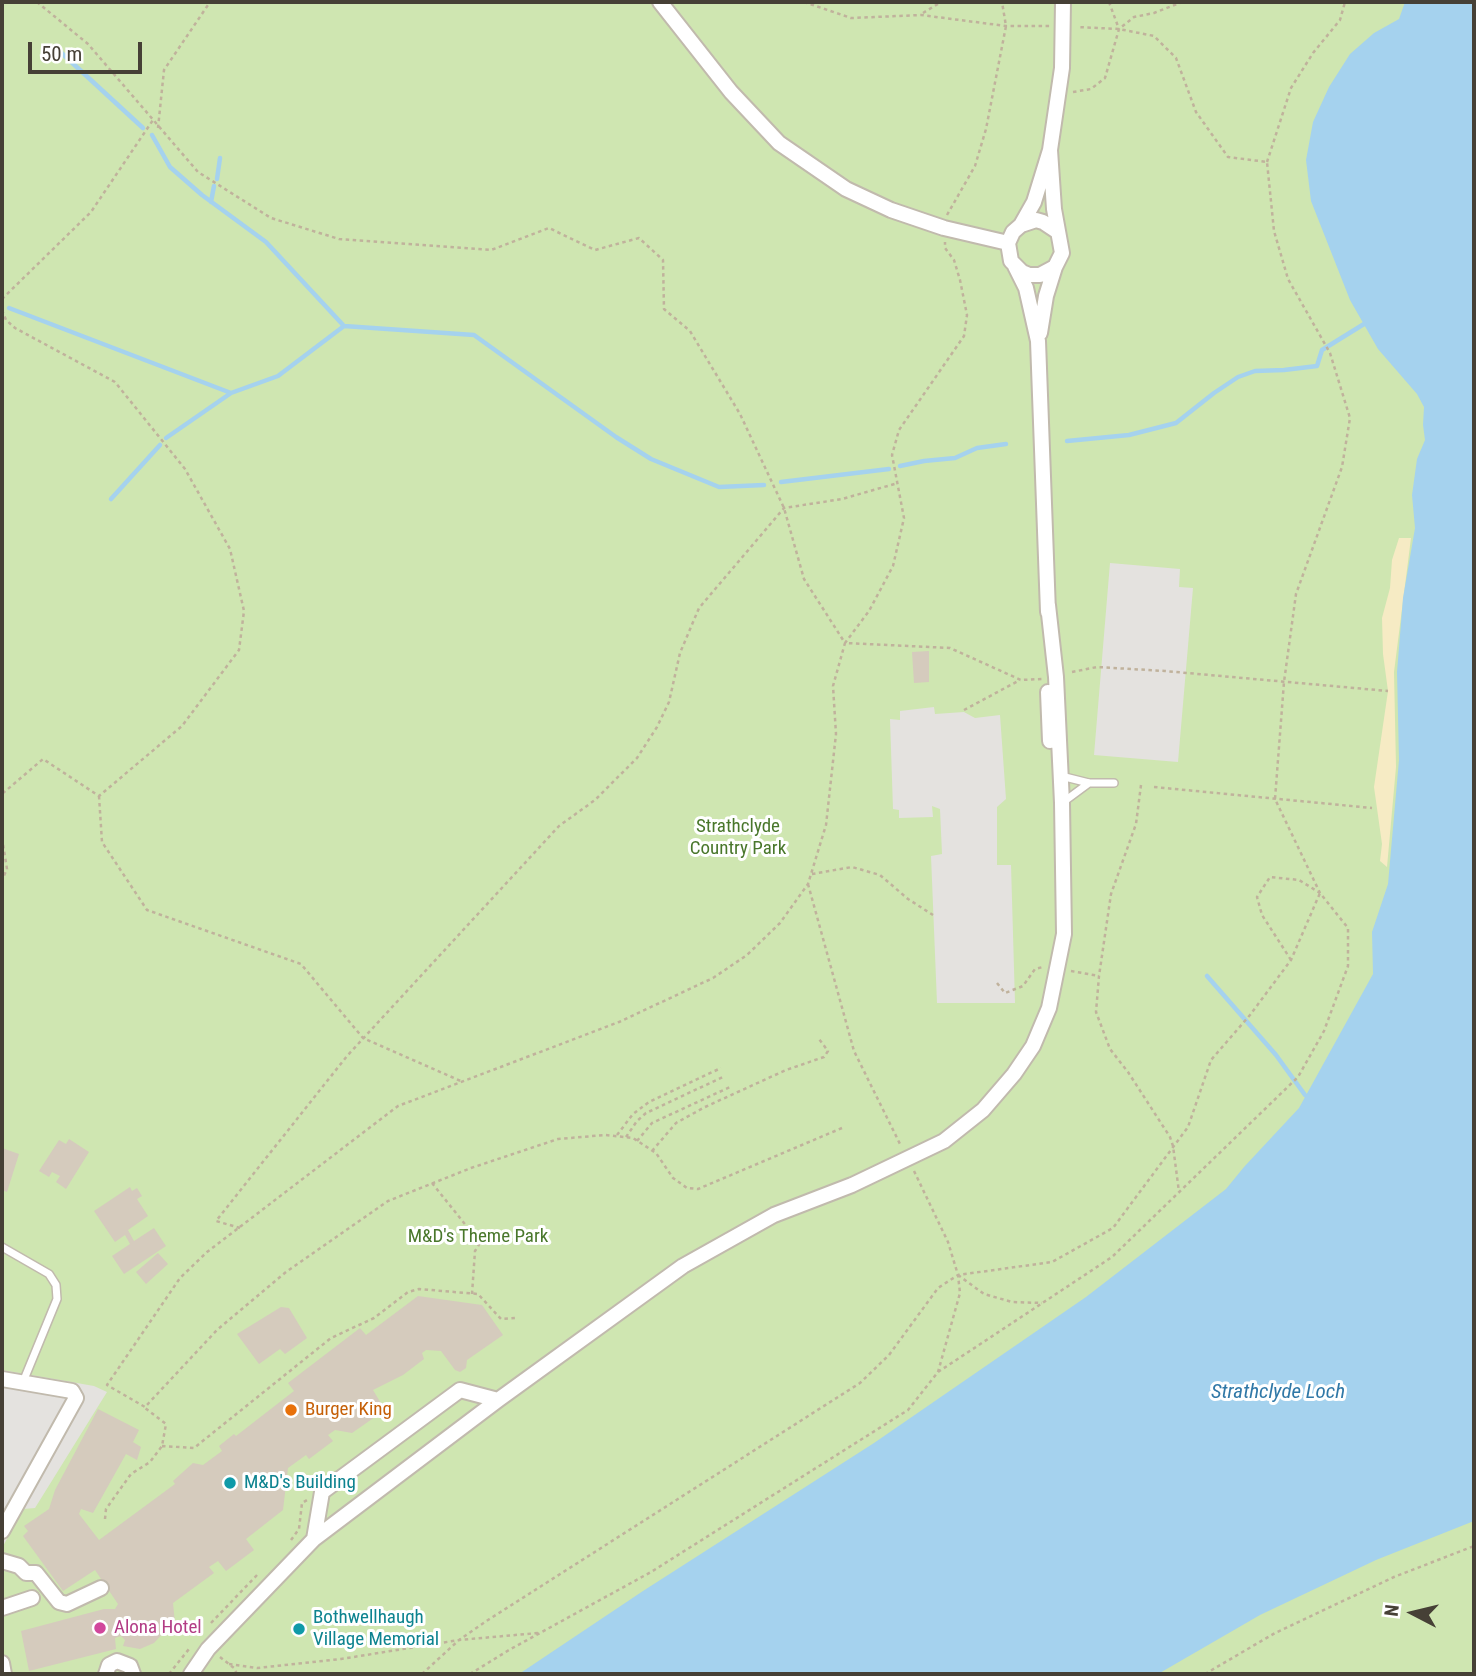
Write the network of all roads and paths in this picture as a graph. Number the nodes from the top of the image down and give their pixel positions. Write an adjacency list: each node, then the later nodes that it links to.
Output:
1 (37, 2): 16 (path)
2 (210, 2): 17 (path)
3 (660, 2): 21 (street)
4 (804, 2): 11 (path)
5 (941, 2): 11 (path)
6 (1002, 2): 12 (path)
7 (1063, 2): 13 (street)
8 (1109, 2): 14 (path)
9 (1182, 2): 14 (path)
10 (1345, 2): 19 (path)
11 (921, 15): 12 (path)
12 (1006, 26): 13 (path); 21 (path)
13 (1064, 26): 14 (path); 15 (street)
14 (1119, 29): 15 (path); 19 (path)
15 (1059, 91): 18 (street)
16 (153, 120): 17 (path); 26 (path)
17 (158, 128): 30 (path)
18 (1050, 150): 20 (street); 22 (street)
19 (1267, 162): 36 (path)
20 (1021, 225): 22 (street); 23 (street)
21 (944, 228): 23 (street); 29 (path)
22 (1058, 232): 25 (street)
23 (1008, 243): 24 (street)
24 (1015, 266): 25 (street); 28 (street)
25 (1055, 267): 28 (street)
26 (2, 299)
27 (2, 310): 45 (path)
28 (1038, 341): 31 (street)
29 (899, 482): 30 (path); 32 (path)
30 (784, 508): 32 (path); 59 (path)
31 (1048, 605): 39 (street); 56 (street)
32 (845, 643): 35 (path); 50 (path)
33 (1065, 677): 36 (path)
34 (1042, 679): 35 (path)
35 (1021, 680): 38 (path)
36 (1284, 682): 37 (path); 46 (path)
37 (1388, 691)
38 (964, 710)
39 (1061, 775): 40 (lane); 47 (street)
40 (1089, 783): 41 (lane); 47 (lane)
41 (1114, 783)
42 (1141, 785): 57 (path)
43 (1154, 787): 46 (path)
44 (2, 794): 45 (path)
45 (99, 796): 59 (path)
46 (1275, 799): 48 (path); 53 (path)
47 (1062, 803): 56 (street)
48 (1372, 807)
49 (2, 838): 51 (path)
50 (811, 874): 52 (path); 54 (path)
51 (2, 880)
52 (808, 884): 63 (path); 71 (path)
53 (1320, 893): 55 (path); 55 (path); 73 (path)
54 (933, 915)
55 (1291, 960): 69 (path)
56 (1057, 968): 57 (path); 58 (path); 71 (street)
57 (1099, 976): 69 (path)
58 (997, 983)
59 (363, 1038): 63 (path); 74 (path)
60 (819, 1039): 70 (path)
61 (721, 1068): 66 (path)
62 (725, 1076): 67 (path)
63 (463, 1082): 74 (path)
64 (730, 1087): 68 (path)
65 (842, 1128): 70 (path)
66 (615, 1136): 67 (path); 72 (path)
67 (626, 1137): 68 (path)
68 (637, 1141): 70 (path)
69 (1173, 1146): 73 (path); 76 (path)
70 (652, 1151)
71 (907, 1158): 76 (path); 83 (street)
72 (432, 1183): 77 (path); 84 (path)
73 (1179, 1192): 78 (path)
74 (240, 1228): 84 (path)
75 (2, 1247): 82 (lane)
76 (958, 1275): 78 (path); 80 (path); 99 (path)
77 (472, 1294): 79 (path); 85 (path)
78 (1042, 1303): 80 (path)
79 (515, 1318)
80 (938, 1372): 98 (path)
81 (2, 1380): 82 (street)
82 (23, 1382): 88 (street)
83 (498, 1400): 86 (street); 89 (street)
84 (145, 1407): 85 (path)
85 (162, 1446): 87 (path)
86 (323, 1492): 89 (street); 90 (path)
87 (105, 1518)
88 (2, 1531)
89 (314, 1539): 101 (street)
90 (290, 1541)
91 (1474, 1546): 112 (path)
92 (2, 1561): 94 (street)
93 (262, 1569): 97 (path)
94 (101, 1588)
95 (32, 1598): 96 (street)
96 (2, 1608)
97 (207, 1627)
98 (540, 1633): 99 (path); 111 (path)
99 (459, 1640): 103 (path); 110 (path)
100 (190, 1648): 107 (path)
101 (208, 1649): 103 (path); 108 (street)
102 (2, 1663): 104 (street)
103 (229, 1664): 109 (path)
104 (4, 1674)
105 (102, 1674): 106 (street)
106 (133, 1674)
107 (169, 1674)
108 (191, 1674)
109 (237, 1674)
110 (422, 1674)
111 (470, 1674)
112 (1205, 1674)

